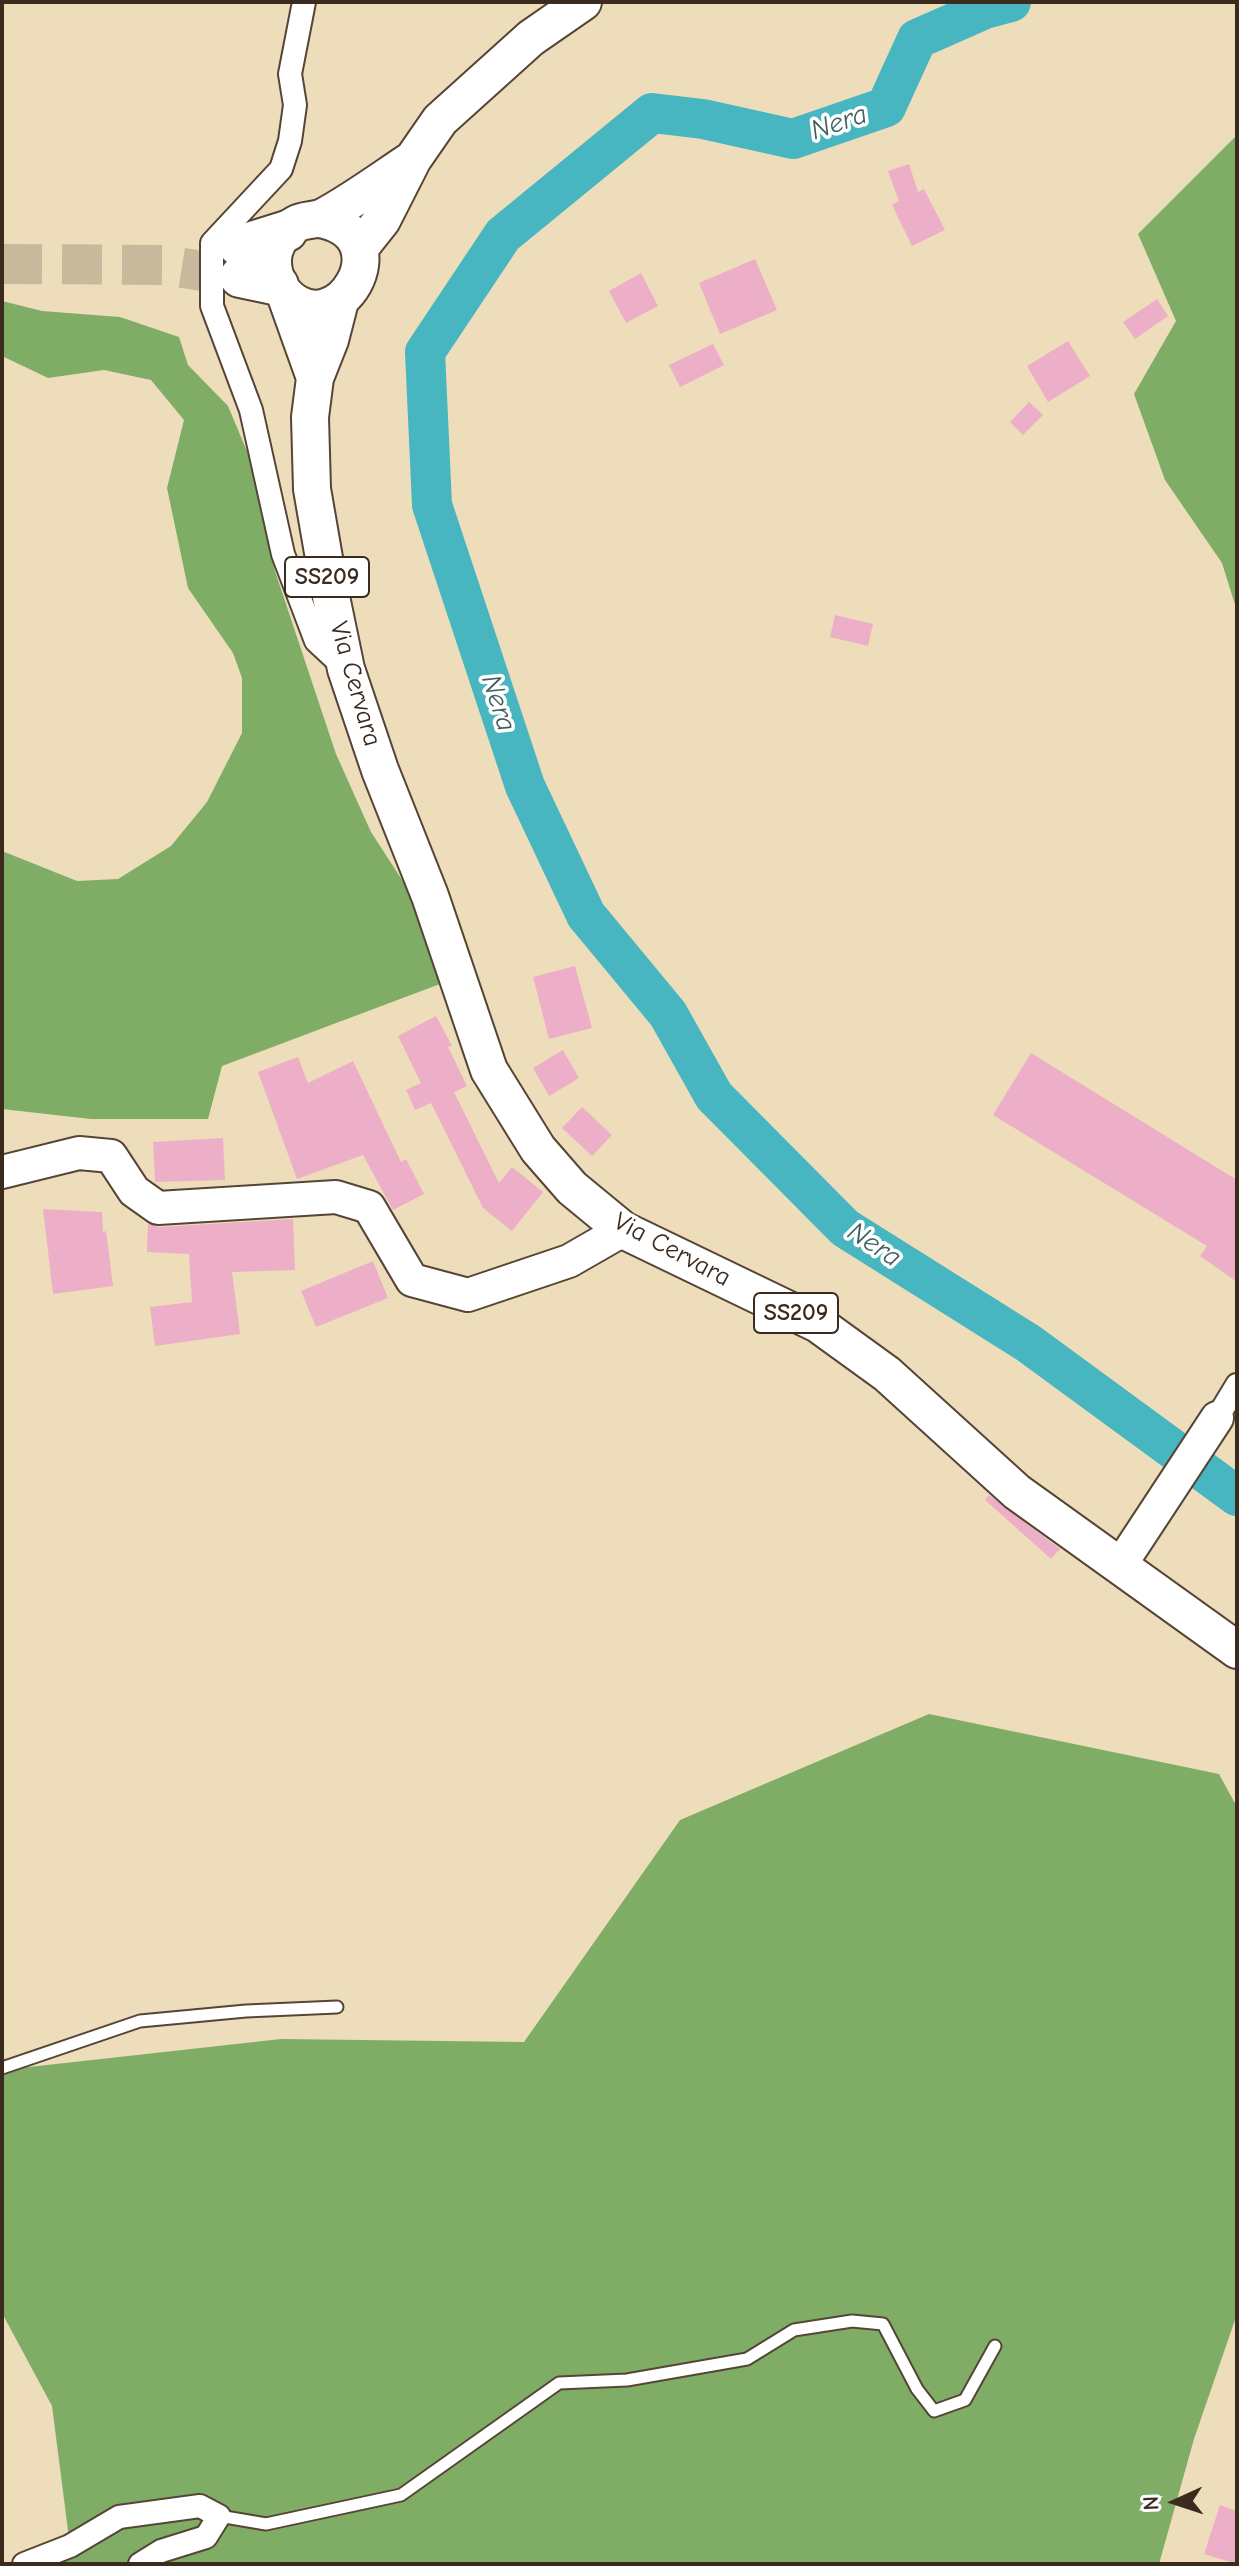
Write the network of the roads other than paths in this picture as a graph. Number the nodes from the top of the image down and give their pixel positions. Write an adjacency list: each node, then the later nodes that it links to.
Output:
1 (304, 2): 9 (street)
2 (583, 2): 3 (main road, SS209)
3 (413, 159): 4 (main road, SS209); 5 (main road, SS209)
4 (304, 225): 5 (main road); 6 (main road, SS209); 6 (highway)
5 (359, 249): 7 (main road, SS209)
6 (282, 289): 7 (main road); 8 (main road, Via Cervara / SS209)
7 (340, 301): 8 (main road, Via Cervara / SS209)
8 (315, 378): 9 (main road, Via Cervara / SS209)
9 (346, 669): 11 (main road, Via Cervara / SS209)
10 (2, 1172): 11 (street)
11 (623, 1230): 14 (main road, Via Cervara / SS209)
12 (1237, 1385): 13 (street)
13 (1217, 1418): 14 (street)
14 (1119, 1567): 15 (main road, Via Cervara / SS209)
15 (1237, 1650)
16 (337, 2007): 17 (lane)
17 (2, 2068)
18 (995, 2346): 19 (lane)
19 (219, 2516): 20 (street); 21 (street)
20 (24, 2564)
21 (140, 2564)

